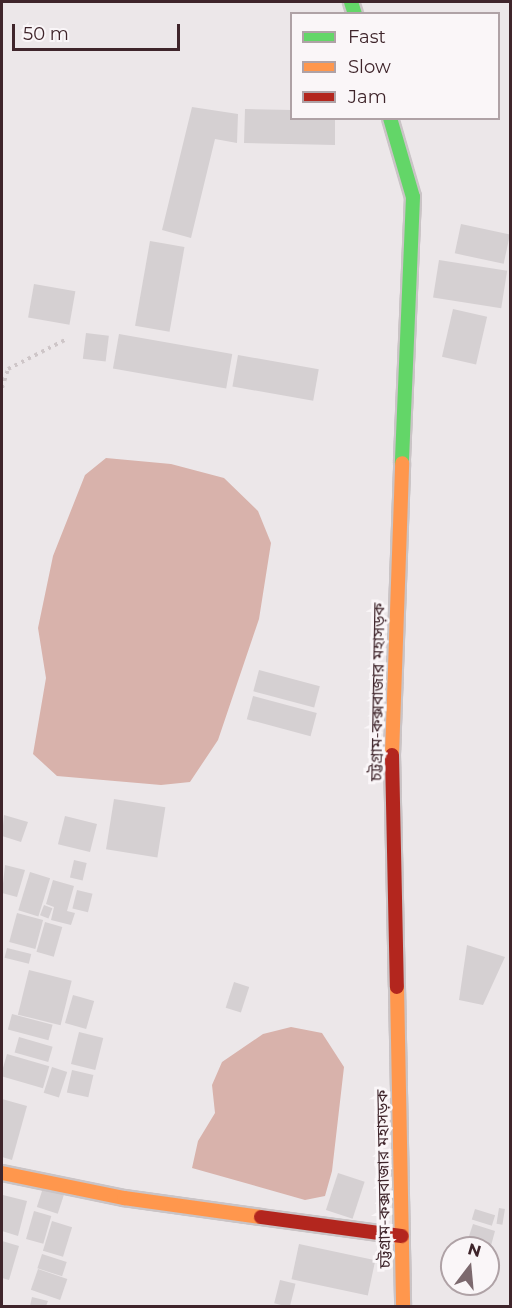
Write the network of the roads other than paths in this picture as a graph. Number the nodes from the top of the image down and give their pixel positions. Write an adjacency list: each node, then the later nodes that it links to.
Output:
1 (391, 120): 3 (main road, চট্টগ্রাম-কক্সবাজার মহাসড়ক)
2 (2, 1173): 3 (main road)
3 (402, 1236): 4 (main road, চট্টগ্রাম-কক্সবাজার মহাসড়ক)
4 (403, 1306)

